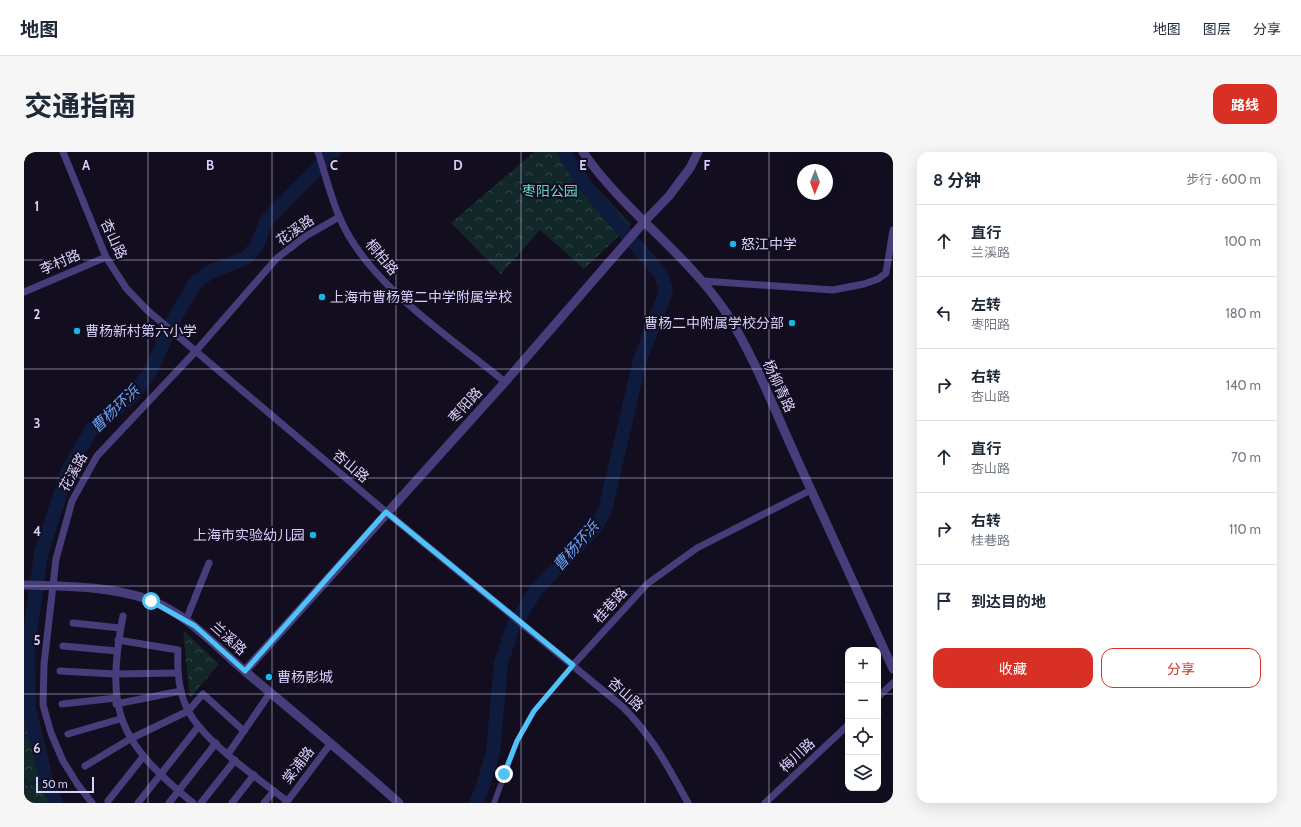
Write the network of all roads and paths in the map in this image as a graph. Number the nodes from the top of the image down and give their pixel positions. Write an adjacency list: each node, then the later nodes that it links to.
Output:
1 (63, 152): 8 (street, 杏山路)
2 (583, 152): 6 (street, 杨柳青路)
3 (698, 152): 6 (street, 枣阳路)
4 (320, 155): 5 (street, 桐柏路)
5 (339, 217): 11 (street, 花溪路); 12 (street, 桐柏路)
6 (644, 222): 9 (street, 杨柳青路); 12 (street, 枣阳路)
7 (893, 230): 9 (street)
8 (106, 257): 10 (street, 李村路); 11 (street, 杏山路)
9 (703, 281): 13 (street, 杨柳青路)
10 (24, 292)
11 (195, 352): 14 (street, 杏山路); 17 (street, 花溪路)
12 (505, 382): 14 (street, 枣阳路)
13 (811, 490): 25 (street, 桂巷路); 26 (street, 杨柳青路)
14 (386, 512): 25 (street, 杏山路); 28 (street, 枣阳路)
15 (209, 563): 19 (street)
16 (24, 585): 17 (street, 兰溪路)
17 (54, 586): 19 (street, 兰溪路); 56 (street, 花溪路)
18 (123, 616): 21 (street)
19 (186, 620): 28 (street, 兰溪路)
20 (73, 623): 21 (street)
21 (120, 628): 22 (street)
22 (118, 640): 24 (street); 29 (street)
23 (63, 646): 24 (street)
24 (117, 651): 30 (street)
25 (573, 665): 64 (street, 桂巷路); 65 (street, 杏山路)
26 (893, 669)
27 (60, 671): 30 (street)
28 (245, 671): 33 (street, 兰溪路)
29 (178, 673): 30 (street); 32 (street)
30 (115, 674): 35 (street)
31 (893, 683): 34 (street)
32 (181, 691): 35 (street); 37 (street)
33 (270, 693): 41 (street); 45 (street, 兰溪路)
34 (881, 694)
35 (116, 701): 36 (street); 38 (street)
36 (62, 704)
37 (188, 711): 39 (street); 41 (street); 43 (street)
38 (120, 719): 42 (street); 43 (street)
39 (198, 727): 44 (street); 50 (street)
40 (845, 728): 66 (street, 梅川路)
41 (244, 731): 46 (street)
42 (68, 734)
43 (130, 739): 47 (street); 49 (street)
44 (216, 743): 46 (street); 52 (street)
45 (331, 743): 55 (street, 棠浦路); 63 (street, 兰溪路)
46 (228, 754): 48 (street)
47 (143, 757): 50 (street); 54 (street)
48 (235, 760): 51 (street); 60 (street)
49 (85, 766)
50 (160, 775): 52 (street); 57 (street)
51 (254, 776): 53 (street); 61 (street)
52 (178, 791): 58 (street); 59 (street)
53 (274, 791): 55 (street); 62 (street)
54 (108, 801)
55 (286, 802)
56 (92, 803)
57 (138, 803)
58 (169, 803)
59 (193, 803)
60 (201, 803)
61 (232, 803)
62 (264, 803)
63 (399, 803)
64 (494, 803)
65 (688, 803)
66 (764, 803)

